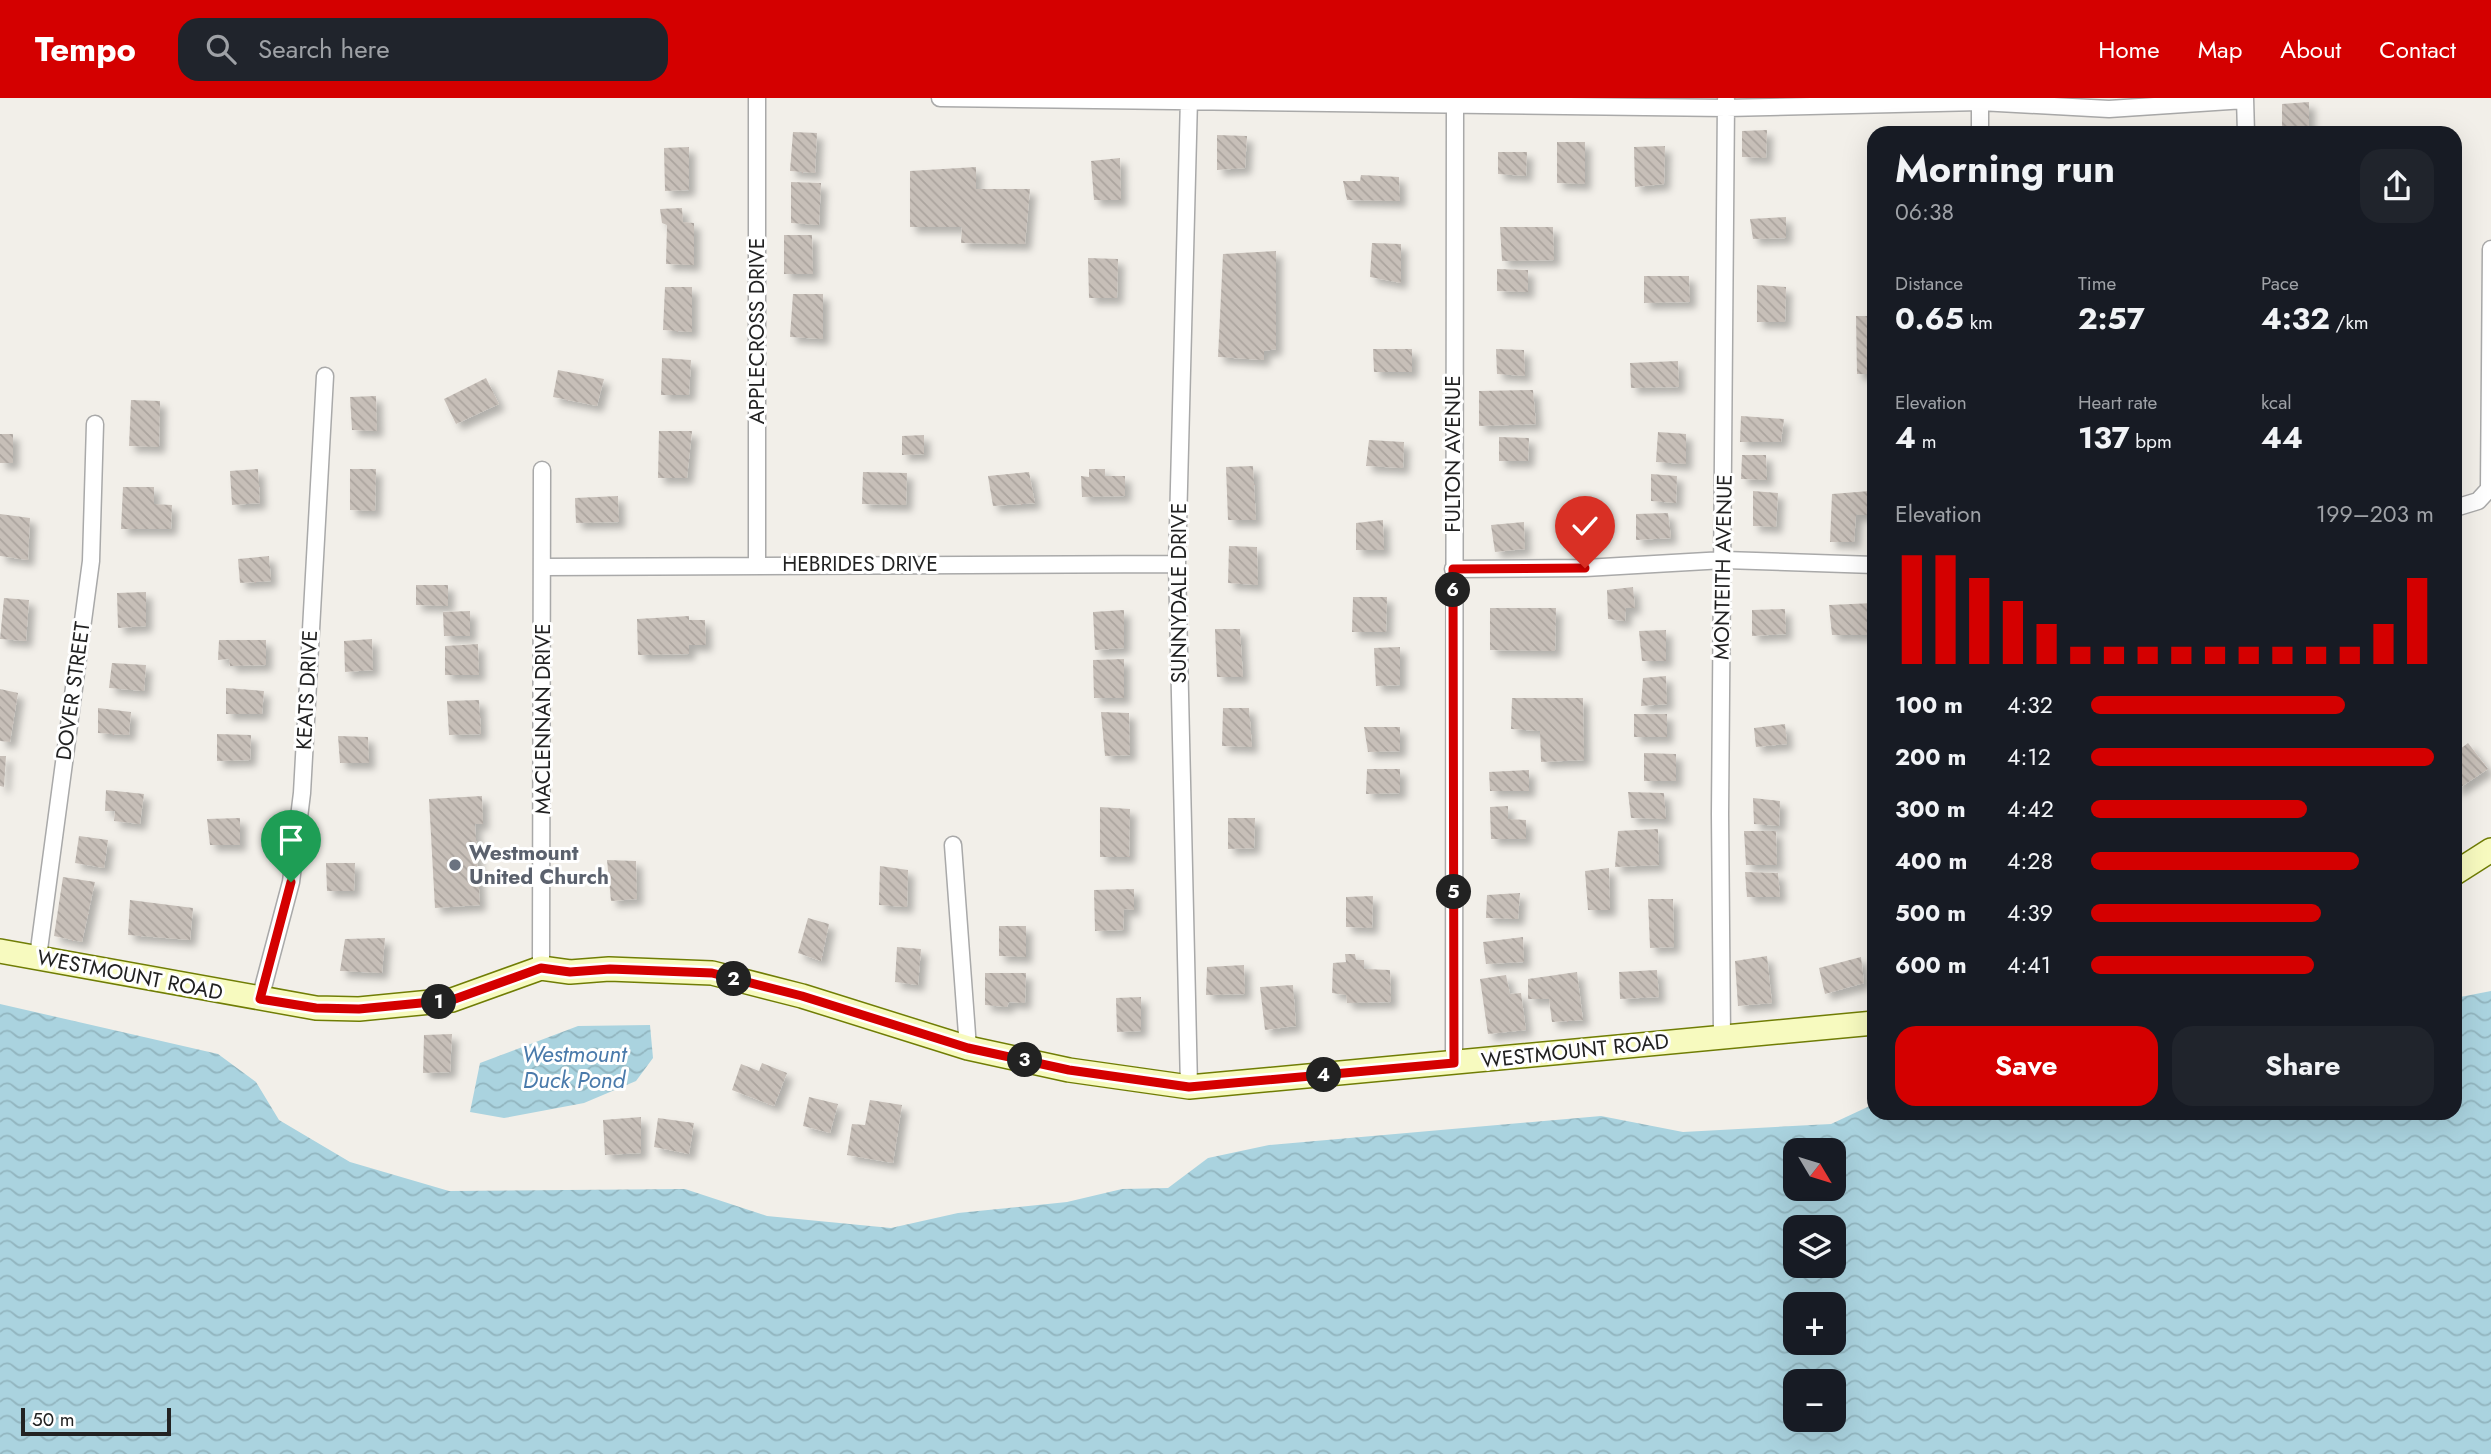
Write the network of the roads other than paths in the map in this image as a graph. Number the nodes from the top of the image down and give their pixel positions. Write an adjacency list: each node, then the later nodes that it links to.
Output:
1 (757, 98): 16 (street, APPLECROSS DRIVE)
2 (940, 98): 3 (street)
3 (1189, 99): 6 (street); 17 (street, SUNNYDALE DRIVE)
4 (2245, 99): 5 (street); 9 (street)
5 (1980, 100): 7 (street); 8 (street)
6 (1455, 101): 7 (street); 20 (street, FULTON AVENUE)
7 (1726, 103): 15 (street, MONTEITH AVENUE)
8 (1980, 126)
9 (2246, 126)
10 (2491, 249): 14 (street)
11 (325, 376): 27 (street, KEATS DRIVE)
12 (95, 425): 25 (street, DOVER STREET)
13 (542, 470): 19 (street, MACLENNAN DRIVE)
14 (2462, 506)
15 (1724, 560): 18 (street); 20 (street); 29 (street, MONTEITH AVENUE)
16 (757, 564): 17 (street, HEBRIDES DRIVE); 19 (street, HEBRIDES DRIVE)
17 (1177, 564): 32 (street, SUNNYDALE DRIVE)
18 (1867, 565)
19 (543, 567): 26 (street, MACLENNAN DRIVE)
20 (1453, 569): 31 (street, FULTON AVENUE)
21 (953, 845): 30 (street)
22 (2491, 850): 23 (main road)
23 (2462, 869)
24 (0, 951): 25 (main road, WESTMOUNT ROAD)
25 (38, 957): 27 (main road, WESTMOUNT ROAD)
26 (541, 968): 27 (main road, WESTMOUNT ROAD); 30 (main road, WESTMOUNT ROAD)
27 (260, 999)
28 (1867, 1024): 29 (main road, WESTMOUNT ROAD)
29 (1722, 1036): 31 (main road, WESTMOUNT ROAD)
30 (968, 1048): 32 (main road, WESTMOUNT ROAD)
31 (1454, 1063): 32 (main road, WESTMOUNT ROAD)
32 (1189, 1087)

